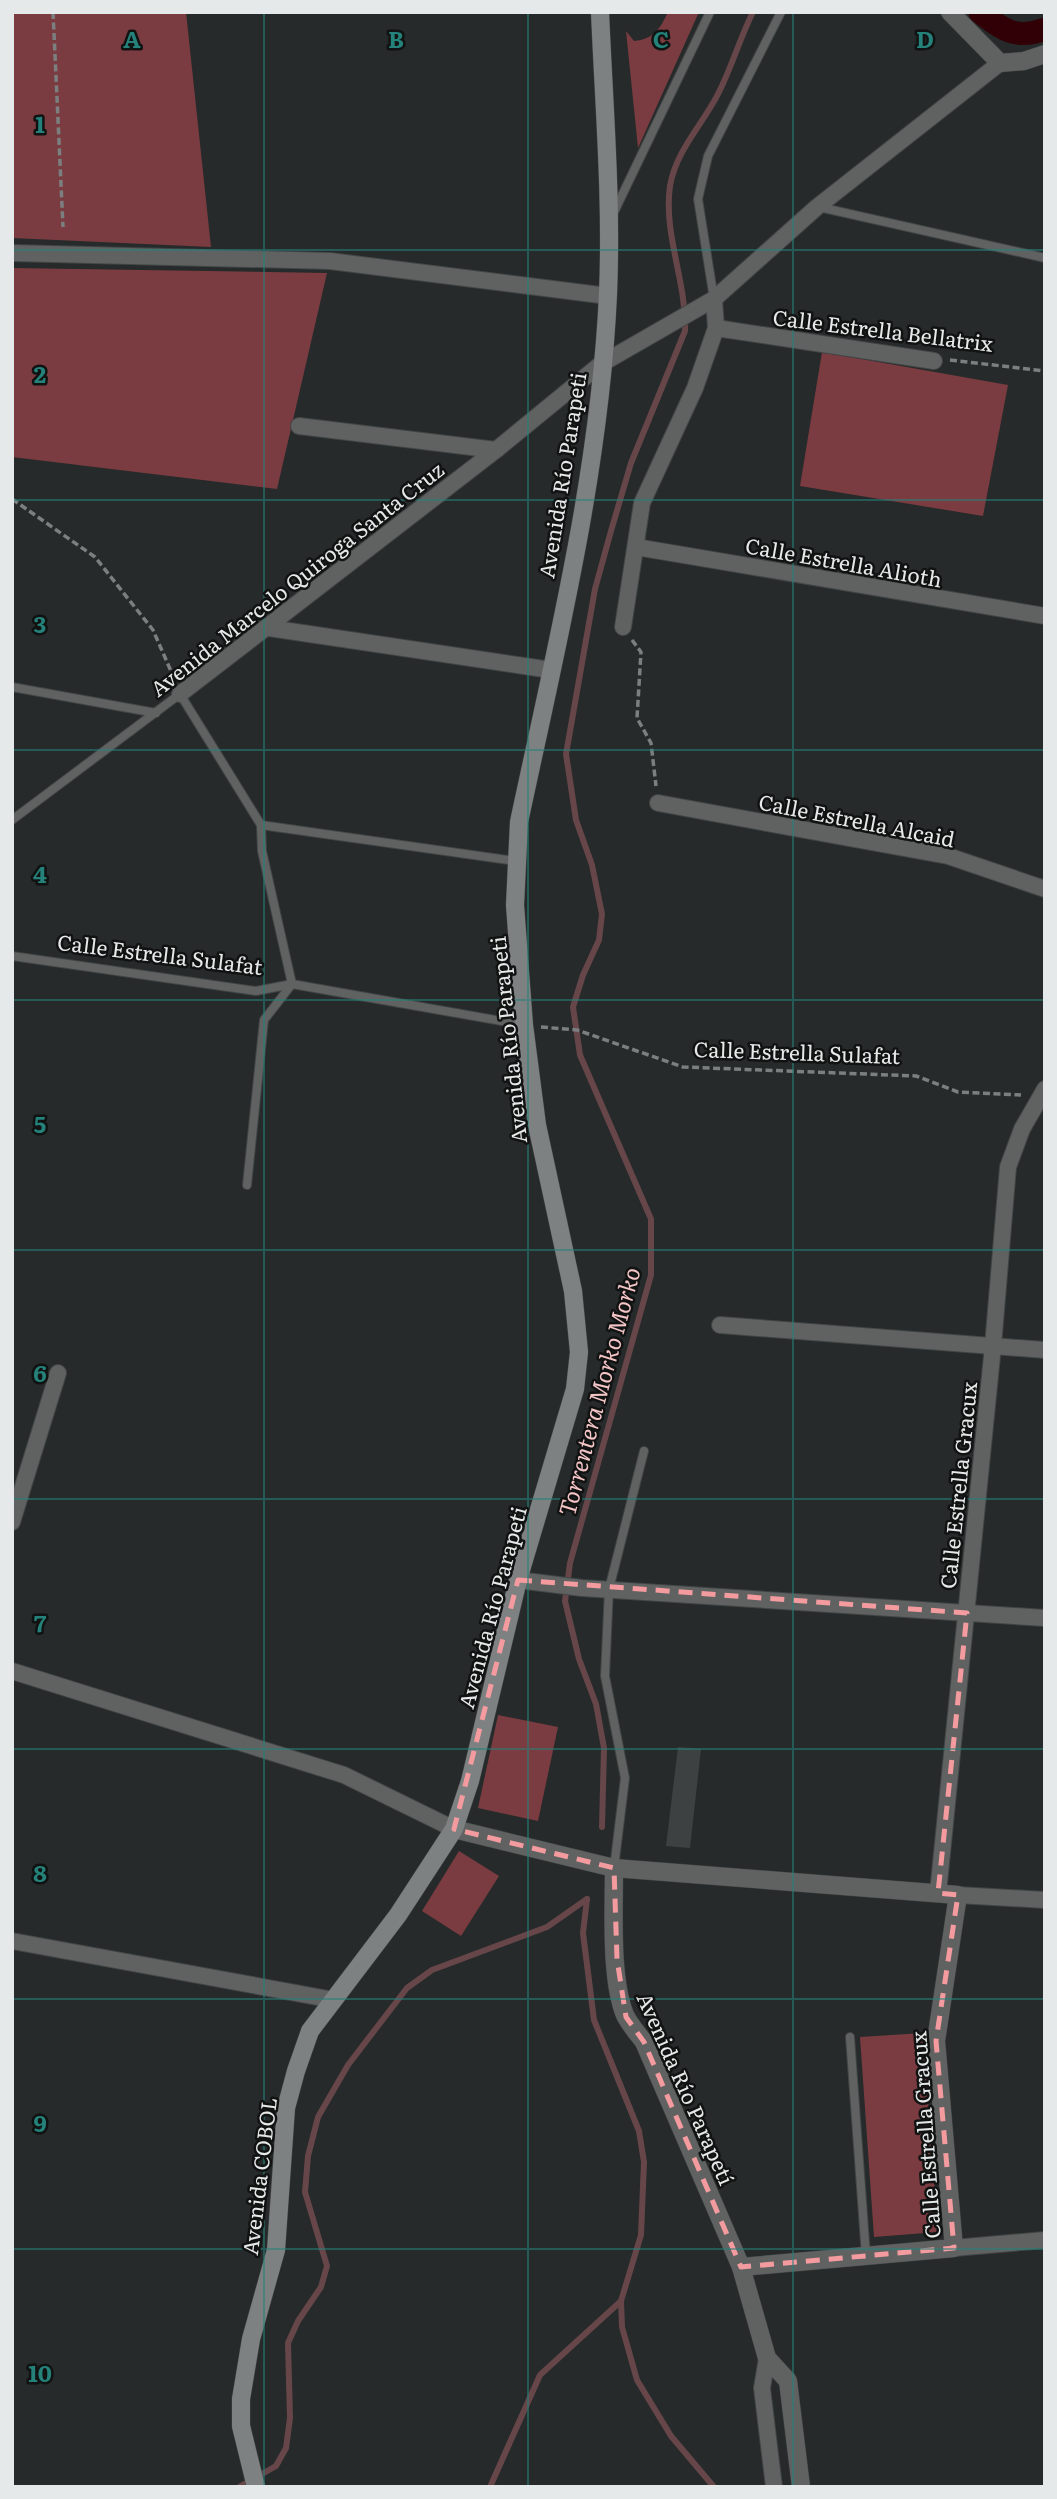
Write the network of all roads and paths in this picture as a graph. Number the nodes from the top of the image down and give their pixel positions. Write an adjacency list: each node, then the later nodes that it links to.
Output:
1 (53, 12): 10 (path)
2 (600, 12): 9 (main road)
3 (710, 12): 9 (lane)
4 (781, 12): 14 (lane)
5 (950, 12): 7 (street)
6 (1045, 54): 7 (street, Avenida Río Parapeti)
7 (1000, 63): 8 (street, Avenida Río Parapeti)
8 (817, 207): 12 (lane); 14 (street, Avenida Río Parapeti)
9 (610, 221): 13 (main road)
10 (63, 227)
11 (12, 253): 13 (street)
12 (1045, 258)
13 (608, 296): 17 (main road)
14 (714, 299): 15 (street); 17 (street, Avenida Río Parapeti)
15 (716, 328): 16 (street, Calle Estrella Bellatrix); 22 (street)
16 (934, 361): 18 (path, Calle Estrella Bellatrix)
17 (601, 364): 20 (street, Avenida Marcelo Quiroga Santa Cruz); 26 (main road, Avenida Río Parapeti)
18 (1045, 371)
19 (299, 426): 20 (street)
20 (496, 450): 25 (street, Avenida Marcelo Quiroga Santa Cruz)
21 (12, 499): 28 (path)
22 (636, 547): 23 (street, Calle Estrella Alioth); 24 (street)
23 (1045, 616)
24 (623, 627): 30 (path)
25 (269, 628): 26 (street); 28 (street, Avenida Marcelo Quiroga Santa Cruz)
26 (551, 670): 33 (main road, Avenida Río Parapeti)
27 (12, 687): 29 (lane)
28 (180, 694): 29 (lane, Avenida Marcelo Quiroga Santa Cruz); 32 (lane)
29 (156, 713): 31 (lane, Avenida Marcelo Quiroga Santa Cruz)
30 (658, 803): 34 (street, Calle Estrella Alcaid)
31 (12, 820)
32 (261, 825): 33 (lane); 36 (lane)
33 (515, 861): 37 (main road, Avenida Río Parapeti)
34 (1045, 889)
35 (12, 956): 36 (lane, Calle Estrella Sulafat)
36 (292, 984): 37 (lane, Calle Estrella Sulafat); 39 (lane)
37 (524, 1025): 38 (path, Calle Estrella Sulafat); 46 (main road, Avenida Río Parapeti)
38 (1043, 1093): 41 (street, Calle Estrella Gracux)
39 (247, 1185)
40 (720, 1325): 41 (street)
41 (993, 1346): 42 (street); 48 (street, Calle Estrella Gracux)
42 (1045, 1350)
43 (58, 1373): 45 (street)
44 (644, 1451): 47 (lane)
45 (12, 1522)
46 (518, 1580): 47 (street); 51 (main road, Avenida Río Parapeti)
47 (609, 1589): 48 (street); 52 (lane)
48 (967, 1613): 49 (street); 53 (street, Calle Estrella Gracux)
49 (1045, 1618)
50 (12, 1671): 51 (street)
51 (454, 1829): 52 (street); 57 (main road, Avenida COBOL)
52 (614, 1868): 53 (street); 62 (street, Avenida Río Parapetí)
53 (938, 1892): 54 (street)
54 (958, 1895): 55 (street); 60 (street, Calle Estrella Gracux)
55 (1045, 1900)
56 (12, 1941): 57 (street)
57 (334, 2000): 64 (main road, Avenida COBOL)
58 (850, 2037): 61 (lane)
59 (1045, 2240): 60 (street)
60 (954, 2248): 61 (street)
61 (866, 2256): 62 (street)
62 (741, 2266): 63 (street, Avenida Río Parapetí)
63 (767, 2358): 65 (street, Avenida Río Parapetí); 66 (street, Avenida Río Parapetí)
64 (256, 2487)
65 (774, 2487)
66 (800, 2487)

